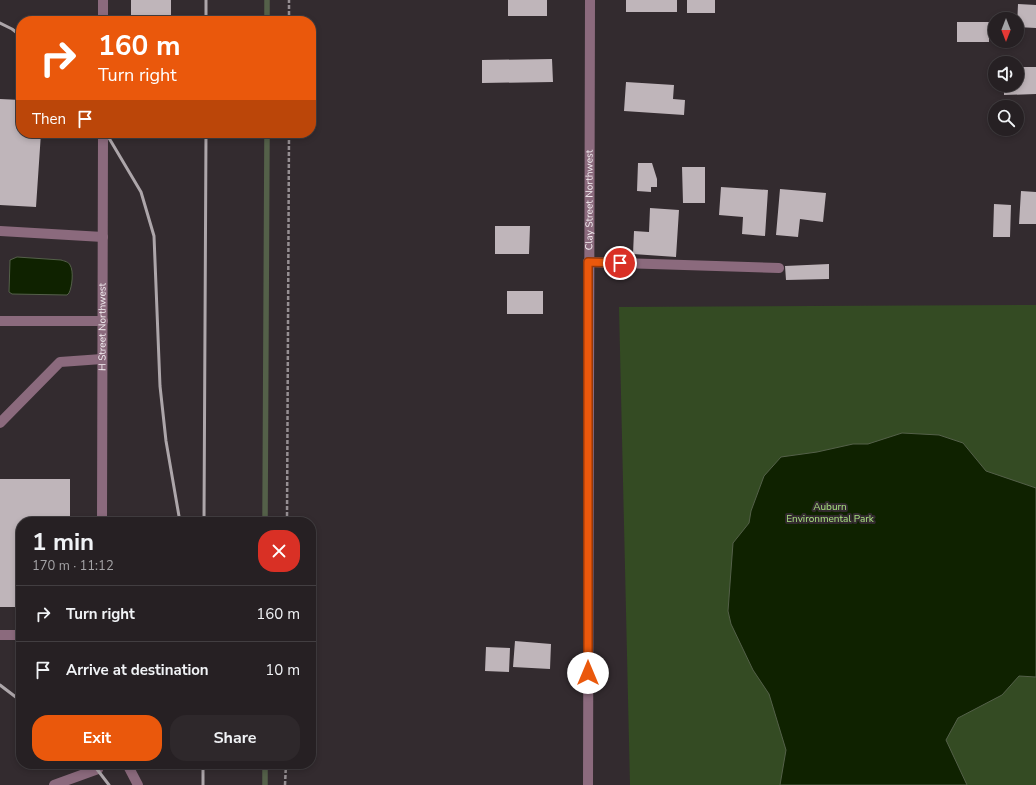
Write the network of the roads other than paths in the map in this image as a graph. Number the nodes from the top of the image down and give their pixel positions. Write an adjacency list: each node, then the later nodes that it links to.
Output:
1 (103, 0): 3 (street)
2 (590, 0): 7 (street, Clay Street Northwest)
3 (103, 16)
4 (103, 138): 6 (street, H Street Northwest)
5 (0, 231): 6 (street)
6 (103, 237): 10 (street, H Street Northwest)
7 (588, 262): 8 (street); 20 (street, Clay Street Northwest)
8 (779, 268)
9 (0, 321): 10 (street)
10 (103, 321): 11 (street, H Street Northwest)
11 (102, 359): 12 (street); 13 (street, H Street Northwest)
12 (0, 423)
13 (102, 517)
14 (0, 635): 15 (street)
15 (16, 635)
16 (90, 769): 18 (street)
17 (130, 769): 19 (street)
18 (54, 785)
19 (138, 785)
20 (588, 785)

